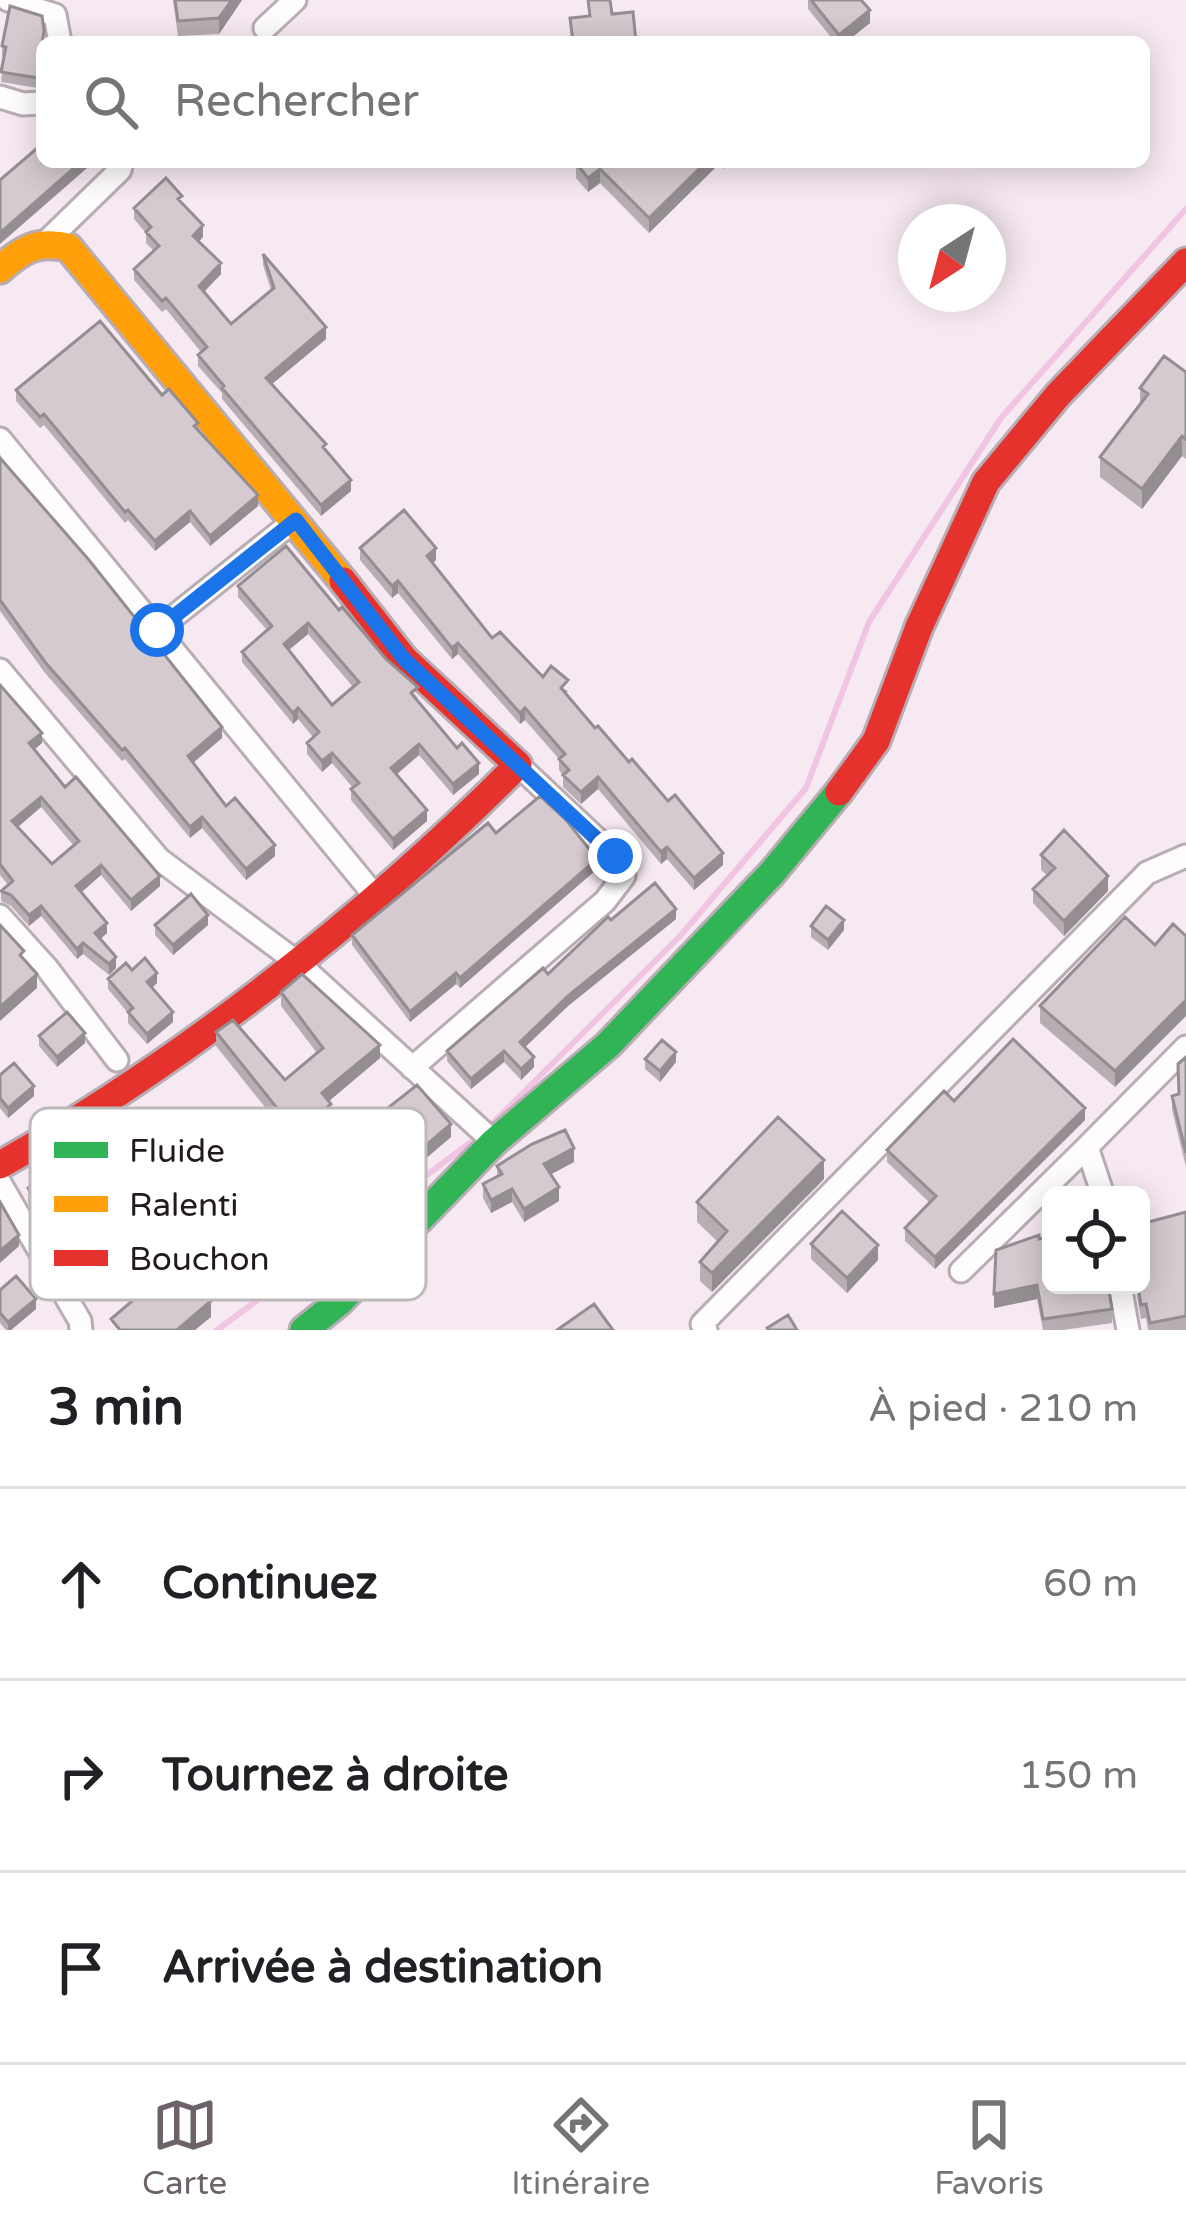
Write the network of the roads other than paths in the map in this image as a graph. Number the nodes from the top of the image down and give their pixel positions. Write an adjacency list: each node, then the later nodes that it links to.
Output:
1 (8, 0): 4 (street)
2 (296, 0): 3 (street)
3 (265, 28)
4 (59, 36)
5 (0, 97): 6 (street)
6 (36, 103)
7 (120, 168): 8 (street)
8 (47, 241): 10 (street); 12 (street)
9 (1186, 262): 24 (street)
10 (0, 269)
11 (0, 439): 13 (street)
12 (296, 520): 13 (street); 15 (street)
13 (157, 630): 17 (street)
14 (0, 670): 19 (street)
15 (518, 766): 17 (street); 22 (street)
16 (1186, 856): 38 (street)
17 (375, 896): 19 (street)
18 (0, 916): 21 (street)
19 (298, 963): 22 (street); 23 (street)
20 (1186, 1047): 25 (street)
21 (117, 1060)
22 (412, 1068): 24 (street)
23 (94, 1108)
24 (494, 1142): 30 (street)
25 (1087, 1147): 29 (street); 32 (street)
26 (30, 1149): 27 (street)
27 (0, 1165)
28 (0, 1183): 31 (street)
29 (1100, 1186)
30 (426, 1213)
31 (30, 1230)
32 (961, 1271)
33 (1122, 1294): 39 (street)
34 (69, 1300): 36 (street)
35 (342, 1300): 37 (street)
36 (81, 1330)
37 (304, 1330)
38 (706, 1330)
39 (1128, 1330)

